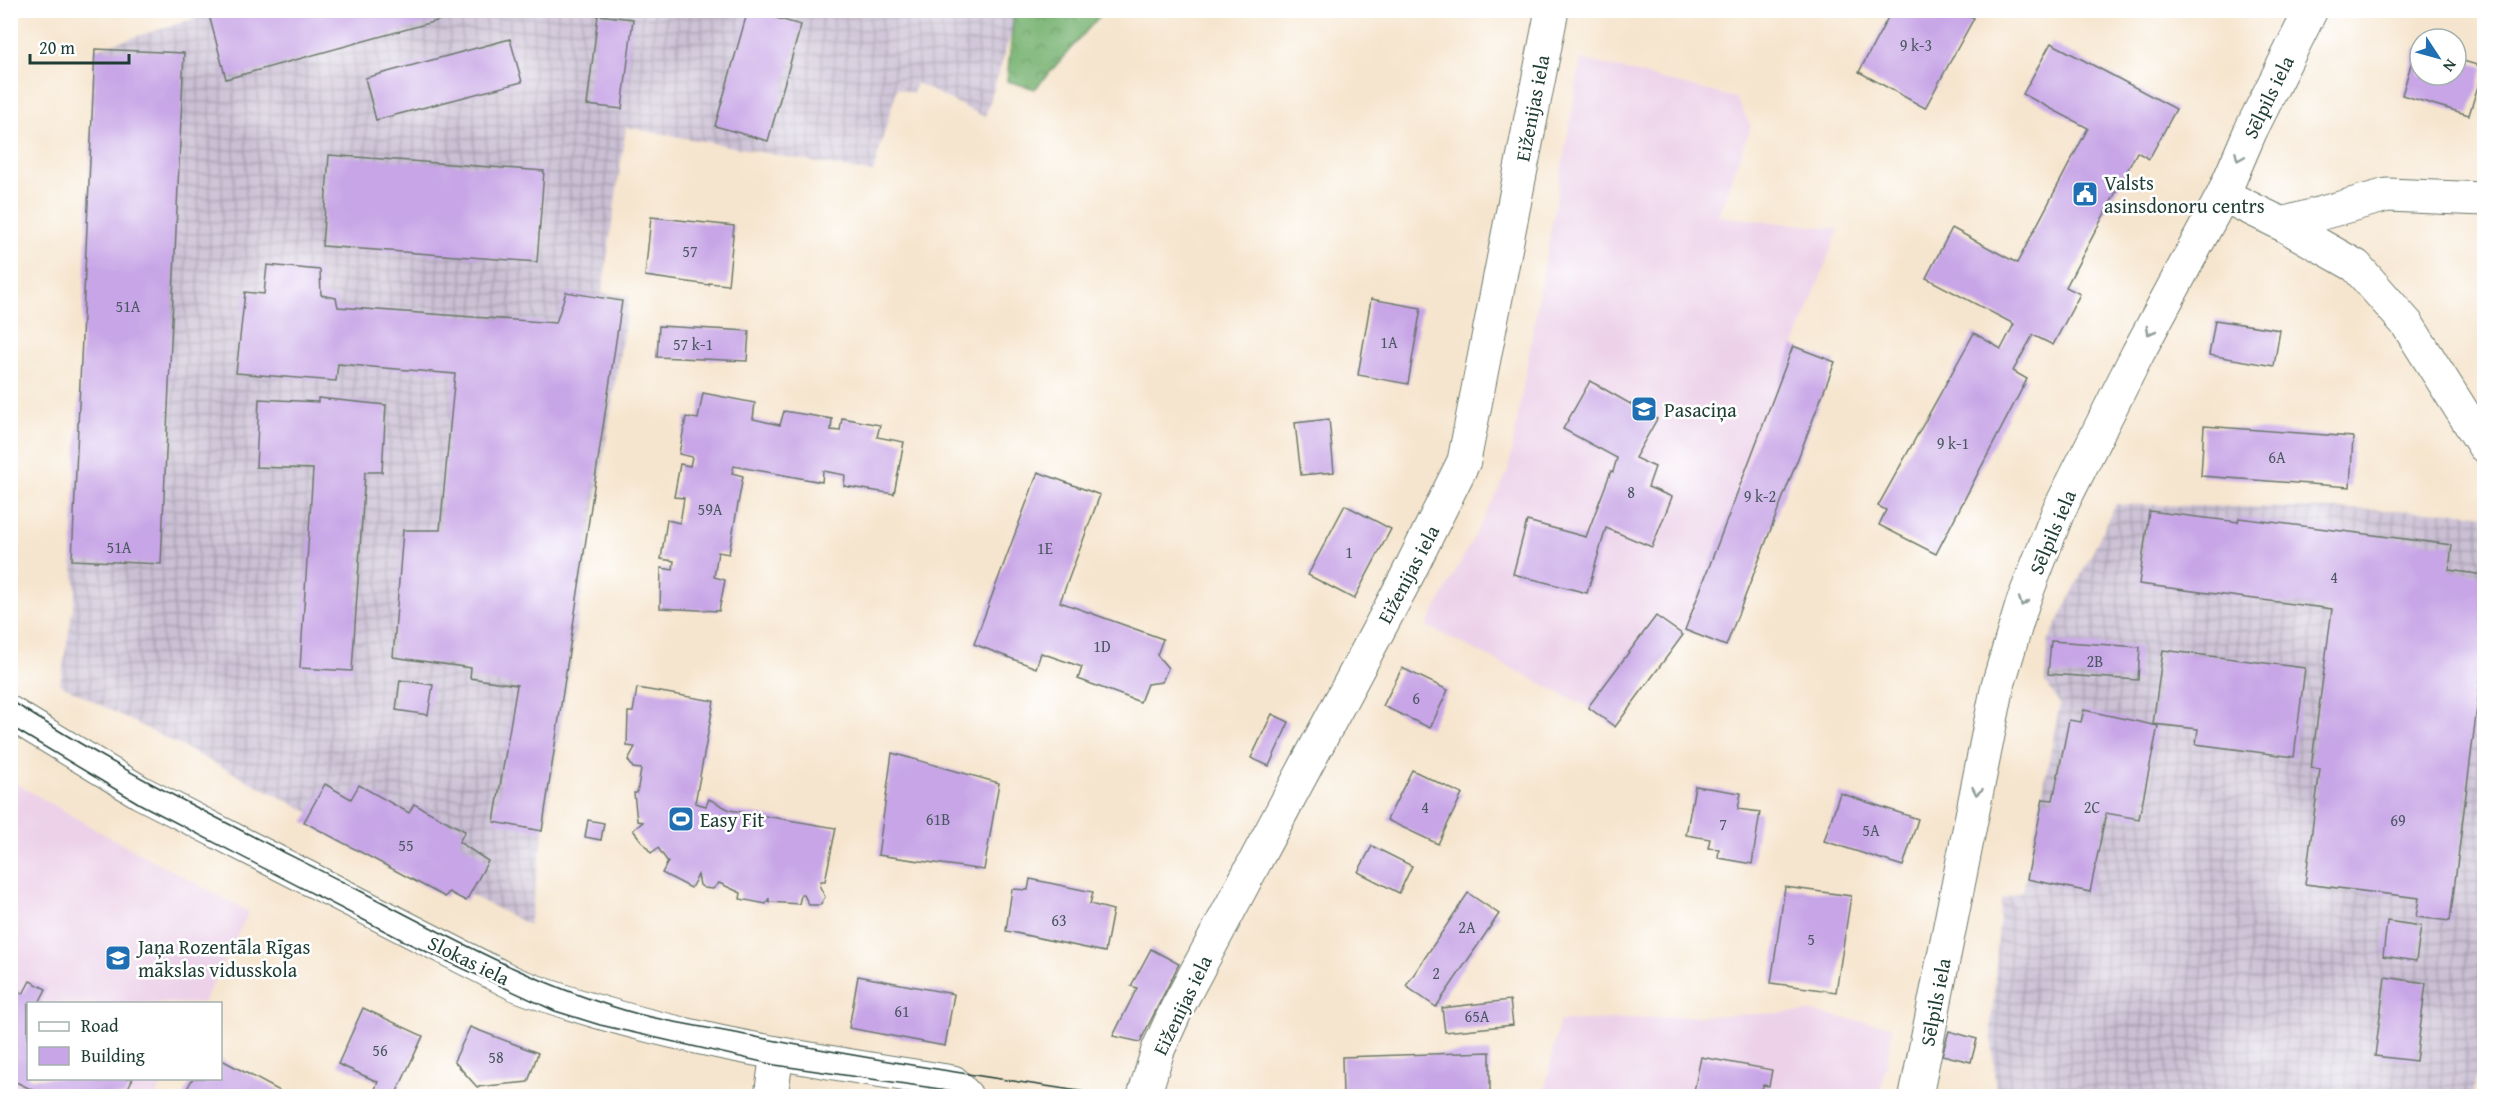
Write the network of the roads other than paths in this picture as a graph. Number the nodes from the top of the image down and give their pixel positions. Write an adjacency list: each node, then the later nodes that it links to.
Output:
1 (1552, 10): 11 (street, Eiženijas iela)
2 (2311, 10): 3 (street, Sēlpils iela, one-way to 3)
3 (2223, 195): 5 (street); 12 (street, Sēlpils iela, one-way to 12)
4 (2484, 199): 5 (street)
5 (2282, 224): 6 (street)
6 (2484, 446)
7 (10, 713): 8 (street, Slokas iela)
8 (777, 1053): 9 (street, Slokas iela); 10 (street)
9 (959, 1089)
10 (771, 1096)
11 (1144, 1096)
12 (1916, 1096)

